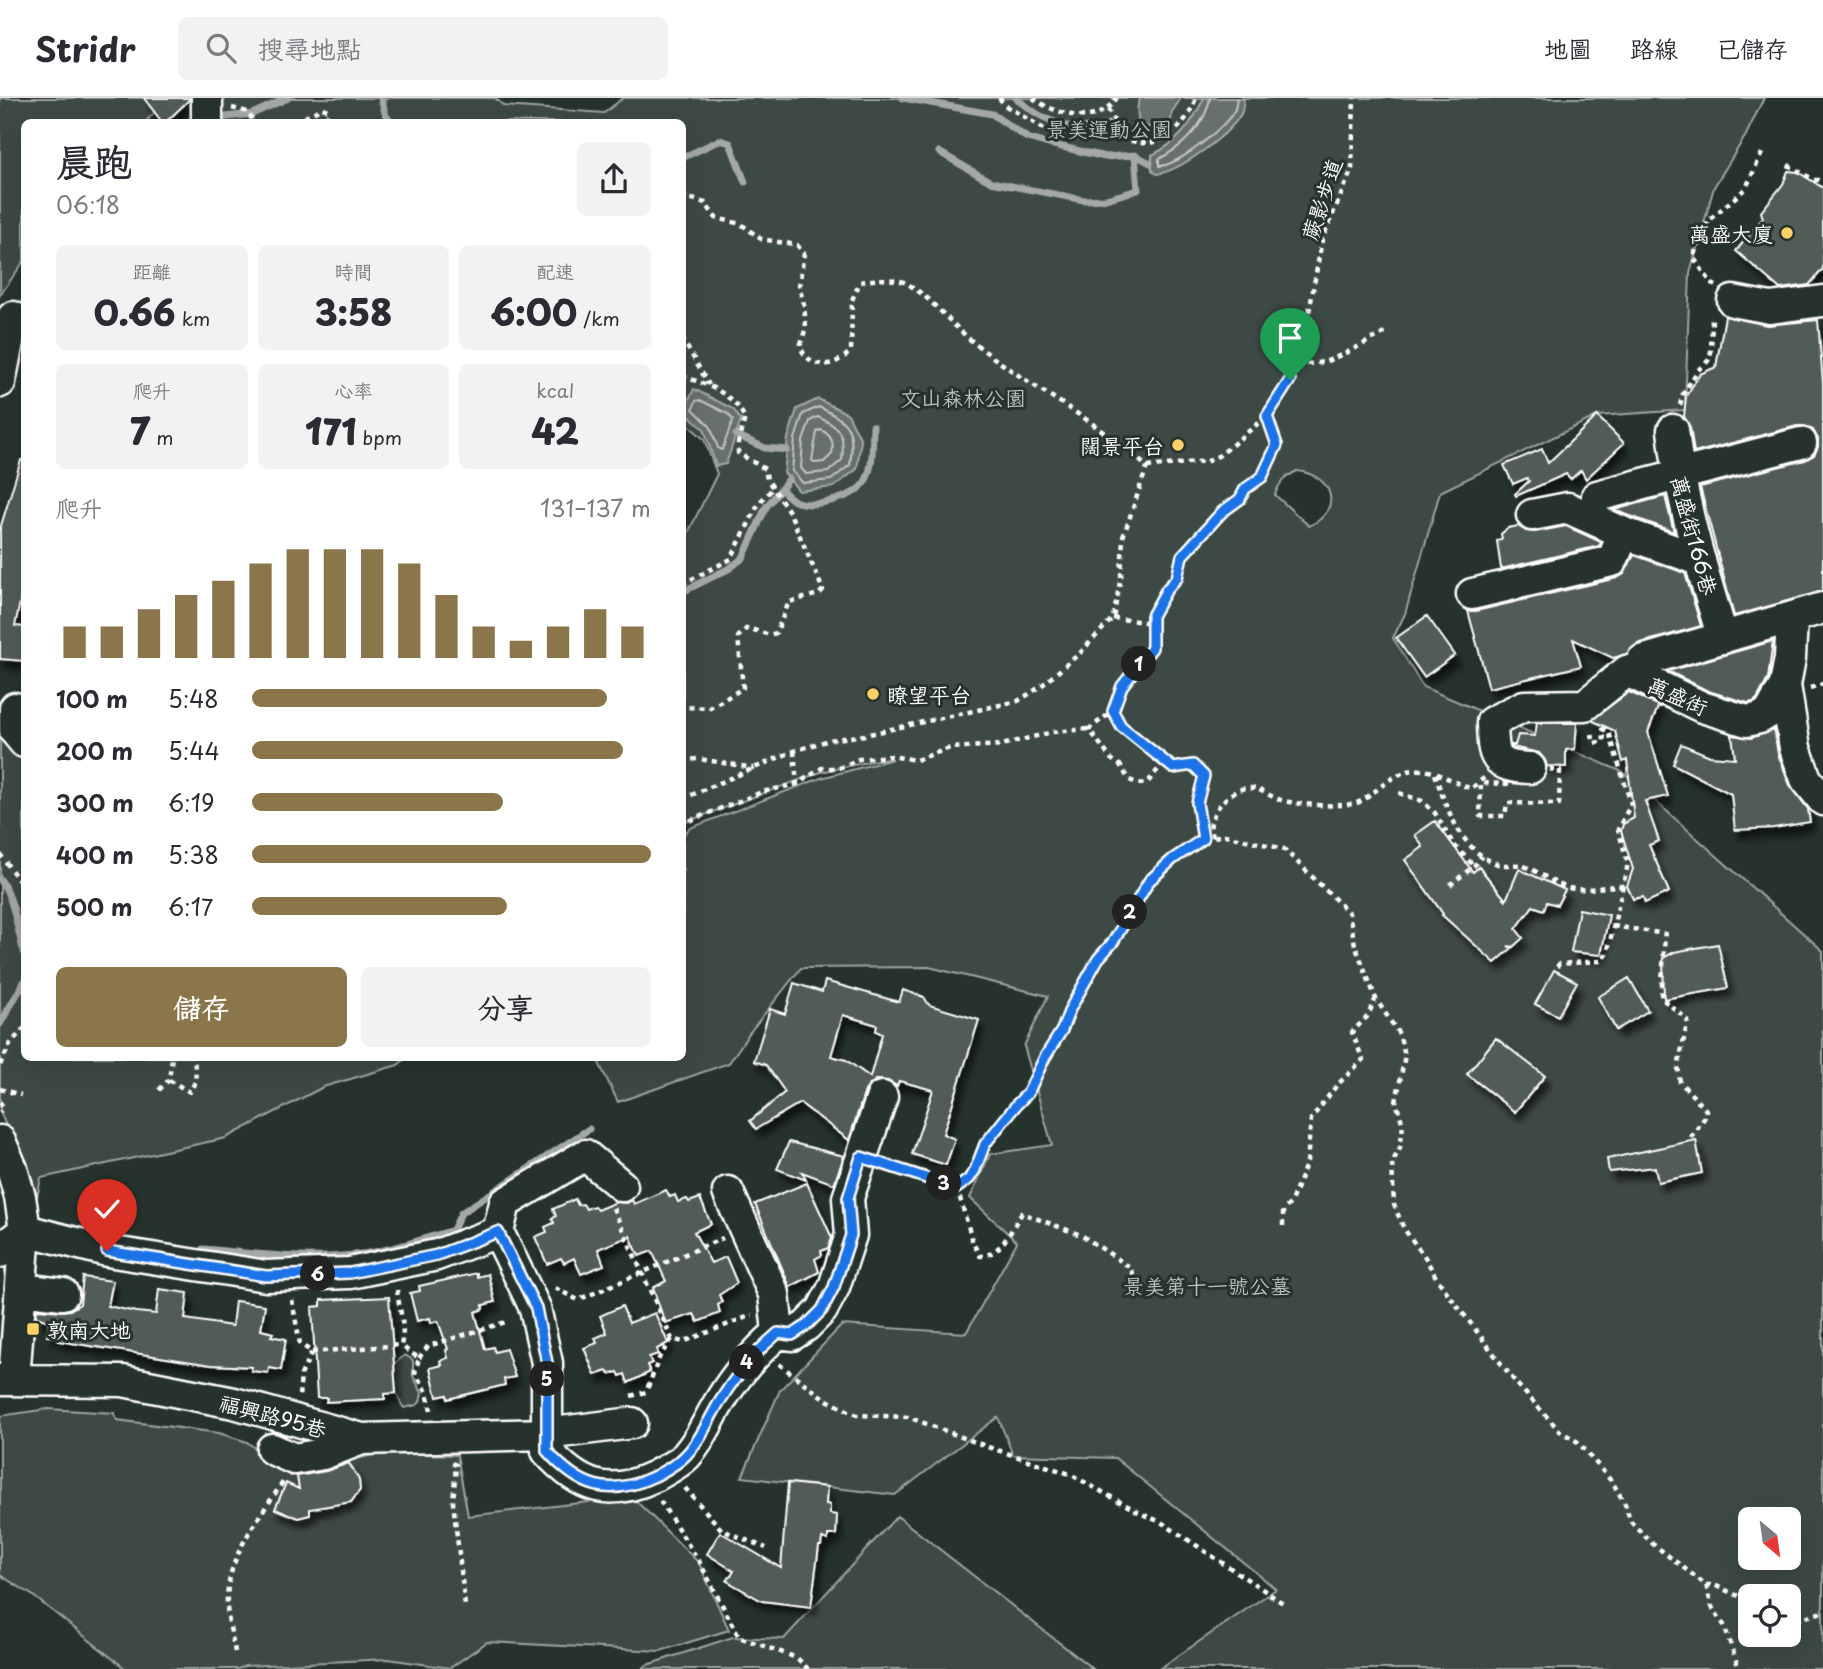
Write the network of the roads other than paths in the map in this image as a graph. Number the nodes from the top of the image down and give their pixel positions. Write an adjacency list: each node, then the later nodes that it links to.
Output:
1 (1723, 301): 2 (street)
2 (1823, 301)
3 (13, 312): 4 (street)
4 (0, 382)
5 (1673, 430): 7 (street, 萬盛街166巷)
6 (1801, 443): 7 (street)
7 (1678, 476): 8 (street); 11 (street, 萬盛街166巷)
8 (1597, 496)
9 (1532, 515): 10 (street)
10 (1624, 533): 11 (street); 12 (street)
11 (1700, 561): 15 (street, 萬盛街166巷)
12 (1472, 594)
13 (1823, 608): 14 (street)
14 (1791, 618): 15 (street); 17 (street, 萬盛街)
15 (1723, 638): 16 (street)
16 (1642, 661)
17 (1785, 685): 20 (street, 萬盛街); 21 (street)
18 (13, 706): 19 (street)
19 (21, 738)
20 (1515, 765)
21 (1823, 800)
22 (882, 1097): 31 (street)
23 (0, 1141): 26 (street)
24 (728, 1192): 31 (street)
25 (617, 1196): 27 (street)
26 (25, 1230): 27 (street); 28 (street); 29 (street)
27 (498, 1232): 34 (street)
28 (0, 1252)
29 (21, 1289): 30 (street); 32 (street)
30 (63, 1294)
31 (765, 1332): 34 (street)
32 (7, 1380): 35 (street, 福興路95巷)
33 (626, 1411): 34 (street, 福興路95巷)
34 (546, 1434): 35 (street, 福興路95巷)
35 (362, 1439): 36 (street)
36 (283, 1454)

